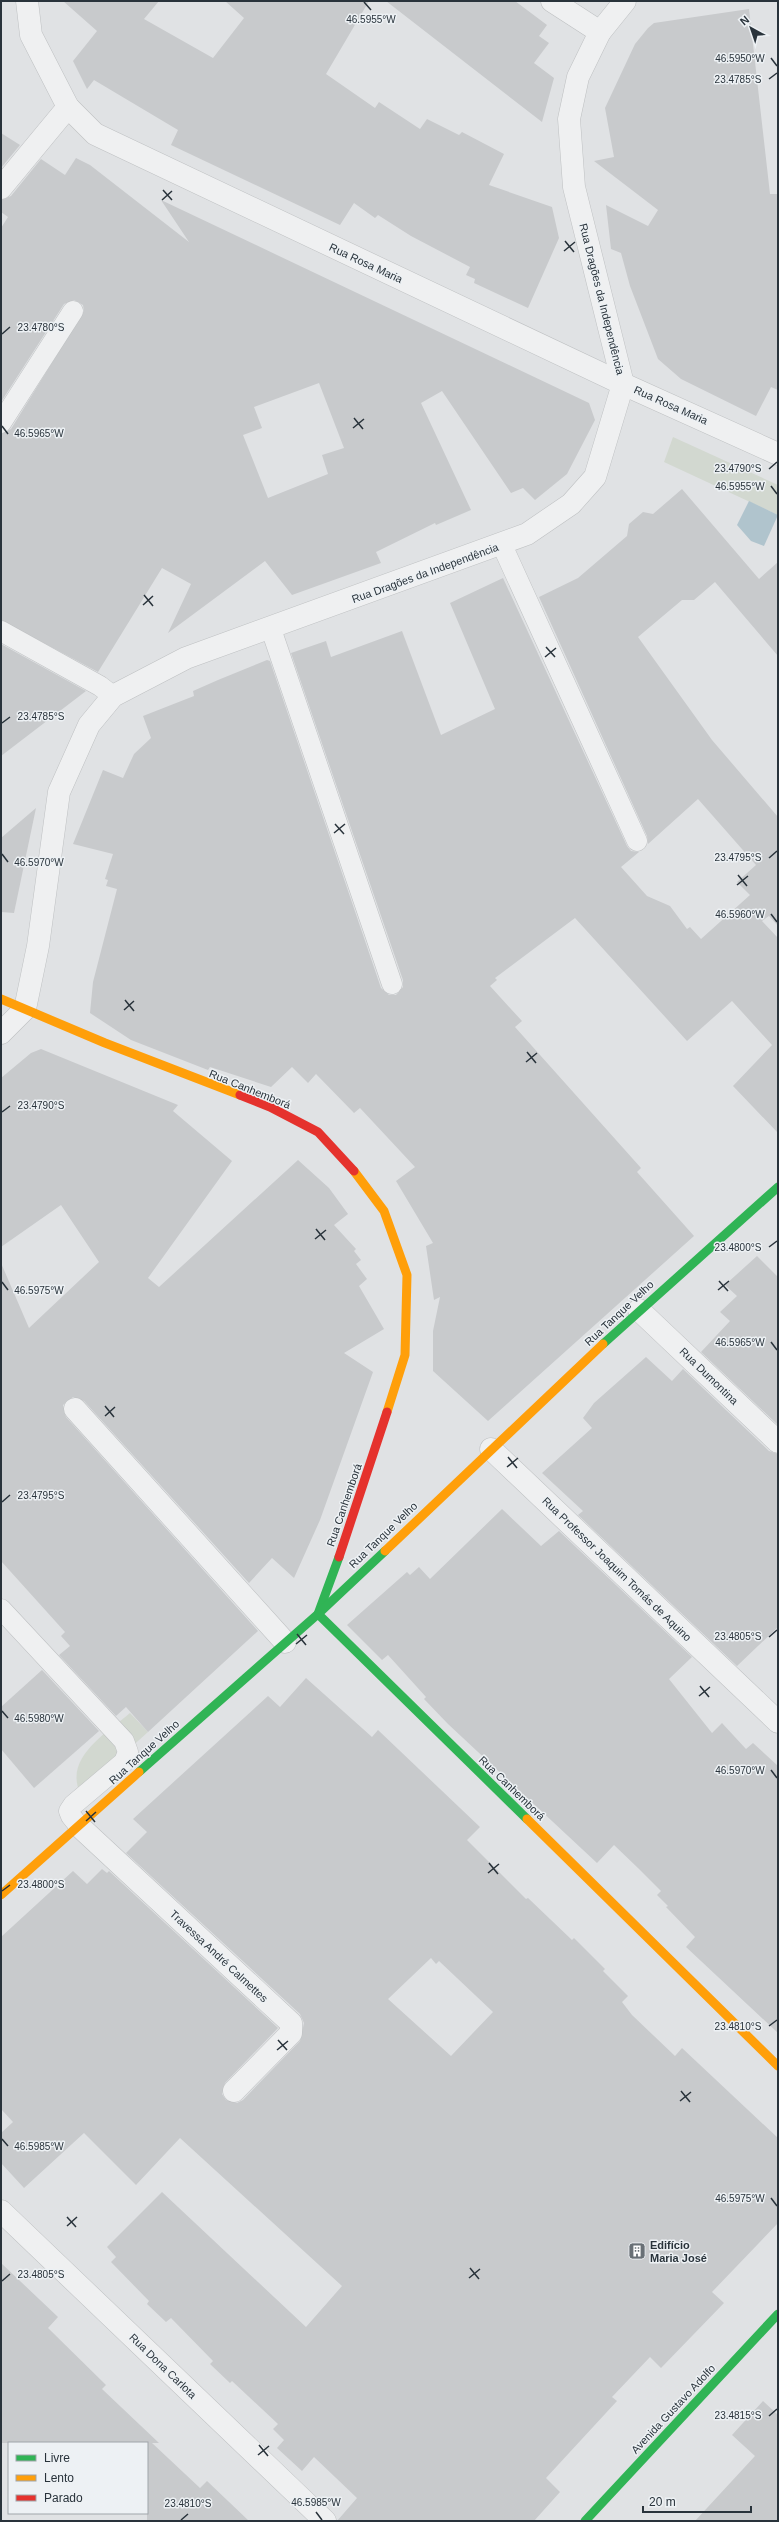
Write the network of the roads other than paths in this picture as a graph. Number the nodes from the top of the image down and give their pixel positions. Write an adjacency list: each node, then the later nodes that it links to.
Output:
1 (27, 1): 5 (street, Rua Rosa Maria)
2 (552, 1): 4 (street)
3 (625, 1): 4 (street, Rua Dragões da Independência)
4 (600, 32): 8 (street, Rua Dragões da Independência)
5 (68, 106): 6 (street); 8 (street, Rua Rosa Maria)
6 (1, 188)
7 (73, 311): 9 (lane)
8 (623, 384): 10 (street, Rua Rosa Maria); 11 (street, Rua Dragões da Independência)
9 (1, 423)
10 (778, 454)
11 (502, 545): 12 (street, Rua Dragões da Independência); 15 (lane)
12 (271, 629): 14 (street, Rua Dragões da Independência); 16 (lane)
13 (1, 631): 14 (lane)
14 (113, 696): 18 (street, Rua Dragões da Independência)
15 (637, 840)
16 (392, 984)
17 (1, 999): 18 (street, Rua Canhemborá)
18 (25, 1009): 19 (street); 26 (street, Rua Canhemborá)
19 (1, 1033)
20 (778, 1187): 21 (street, Rua Tanque Velho)
21 (639, 1310): 23 (street, Rua Dumontina); 24 (street, Rua Tanque Velho)
22 (75, 1409): 27 (street)
23 (778, 1442)
24 (491, 1449): 26 (street, Rua Tanque Velho); 28 (street, Rua Professor Joaquim Tomás de Aquino)
25 (1, 1609): 29 (lane)
26 (318, 1614): 27 (street, Rua Tanque Velho); 31 (street, Rua Canhemborá)
27 (285, 1642): 29 (street, Rua Tanque Velho)
28 (778, 1722)
29 (79, 1826): 30 (street, Rua Tanque Velho); 32 (street, Travessa André Calmettes)
30 (1, 1895)
31 (778, 2066)
32 (234, 2091)
33 (1, 2211): 36 (street, Rua Dona Carlota)
34 (778, 2314): 35 (street, Avenida Gustavo Adolfo)
35 (593, 2518)
36 (325, 2521)

